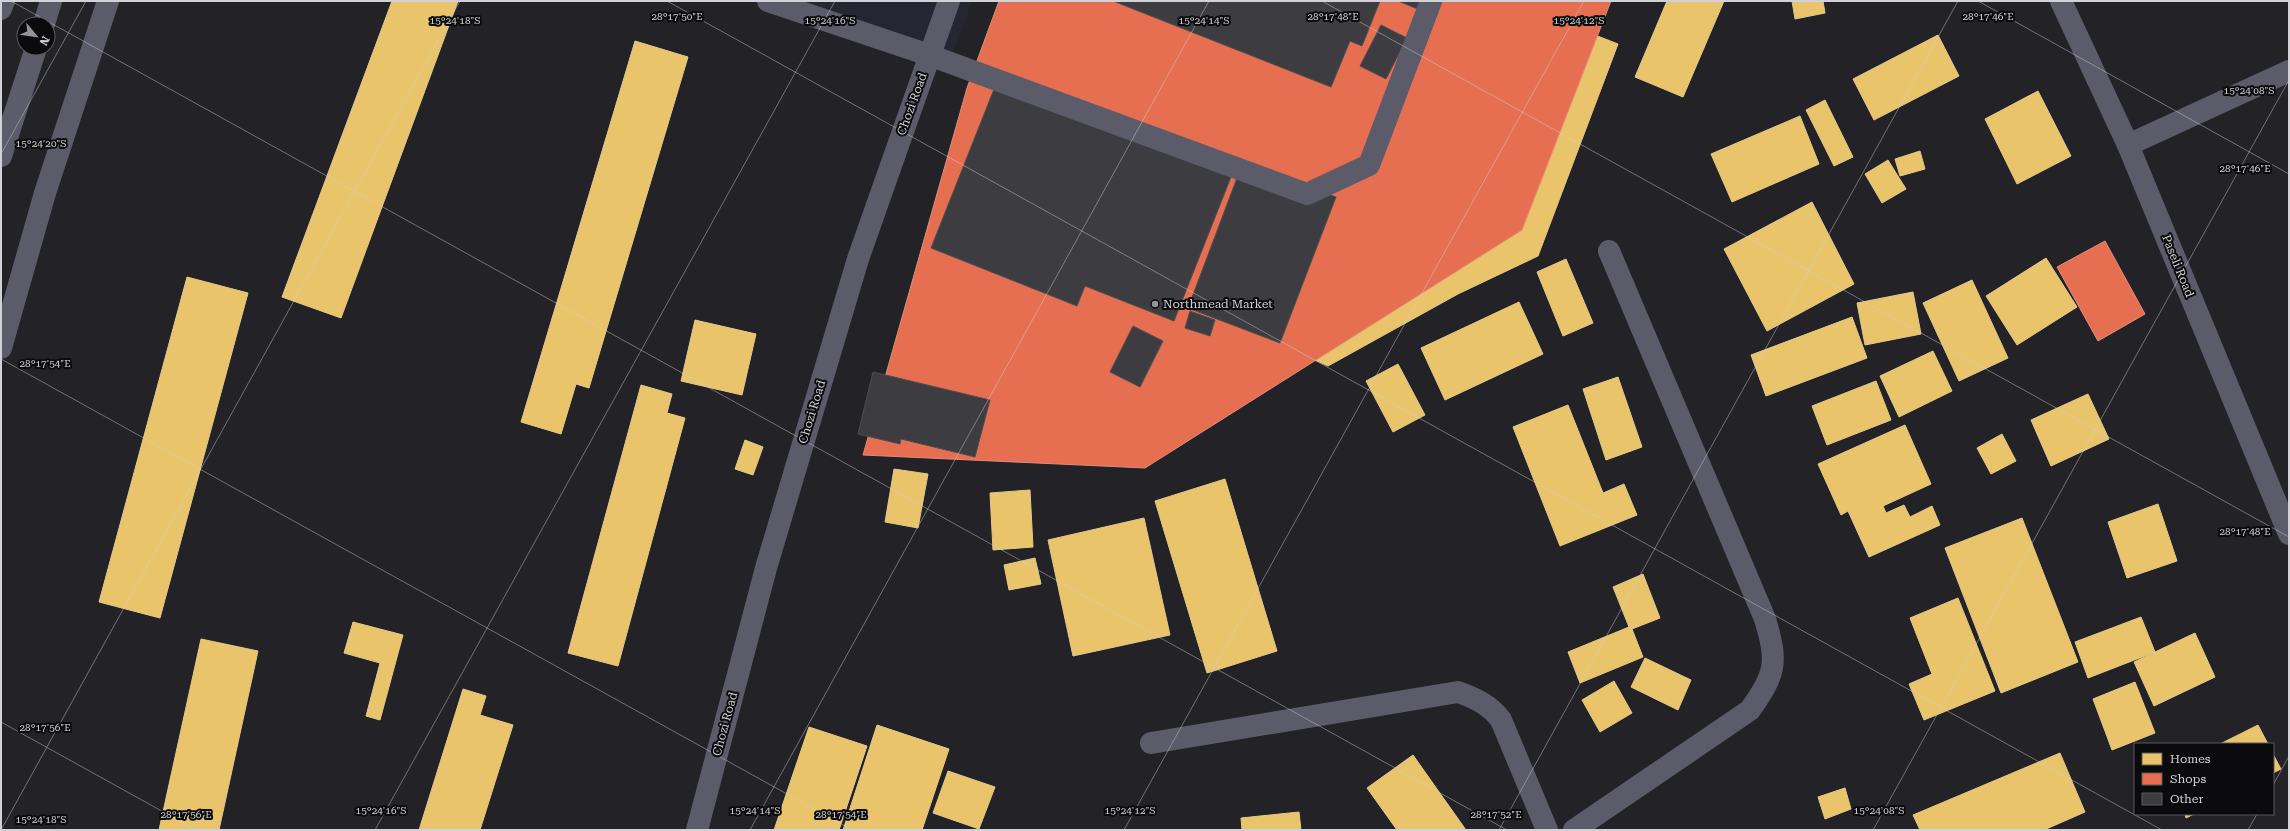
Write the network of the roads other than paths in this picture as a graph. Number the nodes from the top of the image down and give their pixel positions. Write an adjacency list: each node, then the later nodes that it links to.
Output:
1 (4, 1): 8 (main road)
2 (51, 1): 9 (main road)
3 (108, 1): 16 (street)
4 (768, 1): 10 (street)
5 (949, 1): 10 (street, Chozi Road)
6 (1431, 1): 10 (street)
7 (2061, 1): 13 (street, Paseli Road)
8 (1, 9)
9 (46, 16)
10 (930, 55): 19 (street, Chozi Road)
11 (33, 56): 14 (main road)
12 (2289, 71): 13 (street)
13 (2128, 144): 17 (street, Paseli Road)
14 (1, 156)
15 (1609, 251): 21 (street)
16 (1, 348)
17 (2289, 534)
18 (1151, 743): 20 (street)
19 (697, 830)
20 (1547, 830)
21 (1574, 830)

